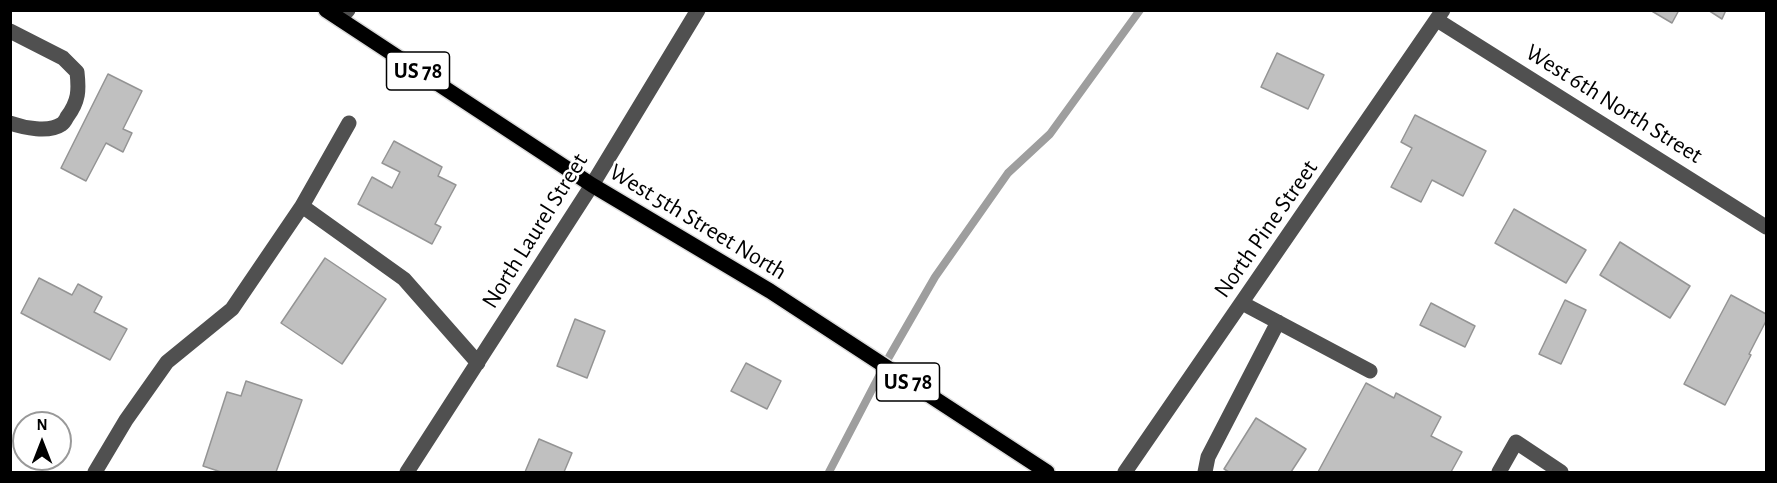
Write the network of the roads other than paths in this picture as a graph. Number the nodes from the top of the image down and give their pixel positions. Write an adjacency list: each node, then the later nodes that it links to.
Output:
1 (326, 10): 3 (main road, West 5th Street North / US 78)
2 (698, 10): 8 (street, North Laurel Street)
3 (344, 15): 8 (main road, West 5th Street North / US 78)
4 (1440, 15): 10 (street, West 6th North Street); 11 (street, North Pine Street)
5 (10, 30): 6 (street)
6 (10, 123)
7 (350, 123): 9 (street)
8 (592, 185): 13 (street, North Laurel Street); 17 (main road, West 5th Street North / US 78)
9 (302, 206): 13 (street); 15 (street)
10 (1767, 226)
11 (1242, 303): 12 (street); 18 (street, North Pine Street)
12 (1278, 322): 14 (street); 19 (street)
13 (478, 363): 16 (street, North Laurel Street)
14 (1370, 371)
15 (95, 472)
16 (407, 472)
17 (1047, 472)
18 (1125, 472)
19 (1205, 472)
20 (1499, 472): 21 (street)
21 (1562, 472)

